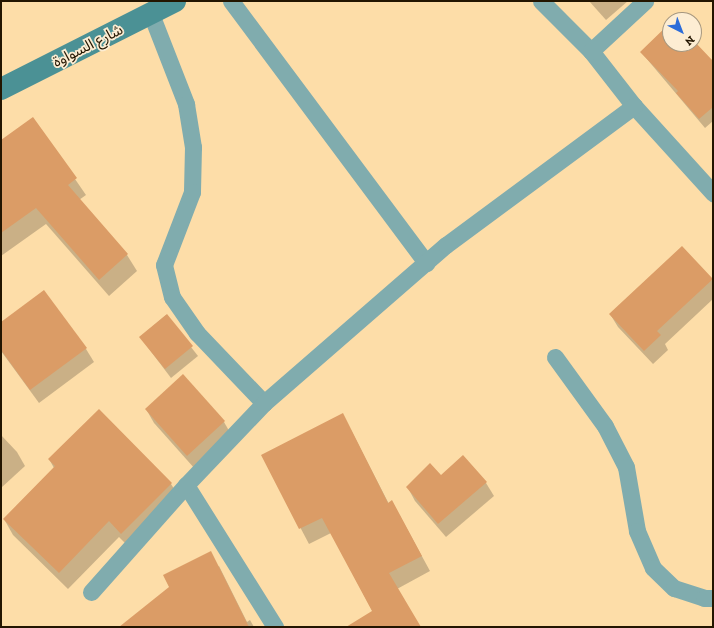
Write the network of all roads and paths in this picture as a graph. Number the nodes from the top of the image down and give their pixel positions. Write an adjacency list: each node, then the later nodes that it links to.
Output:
1 (175, 1): 5 (street, شارع السواوة)
2 (231, 1): 10 (street)
3 (541, 1): 6 (street)
4 (645, 1): 6 (street)
5 (151, 14): 7 (street, شارع السواوة); 12 (street)
6 (591, 51): 8 (street)
7 (1, 89)
8 (634, 106): 9 (street); 10 (street)
9 (713, 192)
10 (426, 263): 12 (street)
11 (555, 357): 15 (street)
12 (264, 403): 13 (street)
13 (186, 485): 14 (street); 16 (street)
14 (92, 592)
15 (713, 598)
16 (275, 627)

